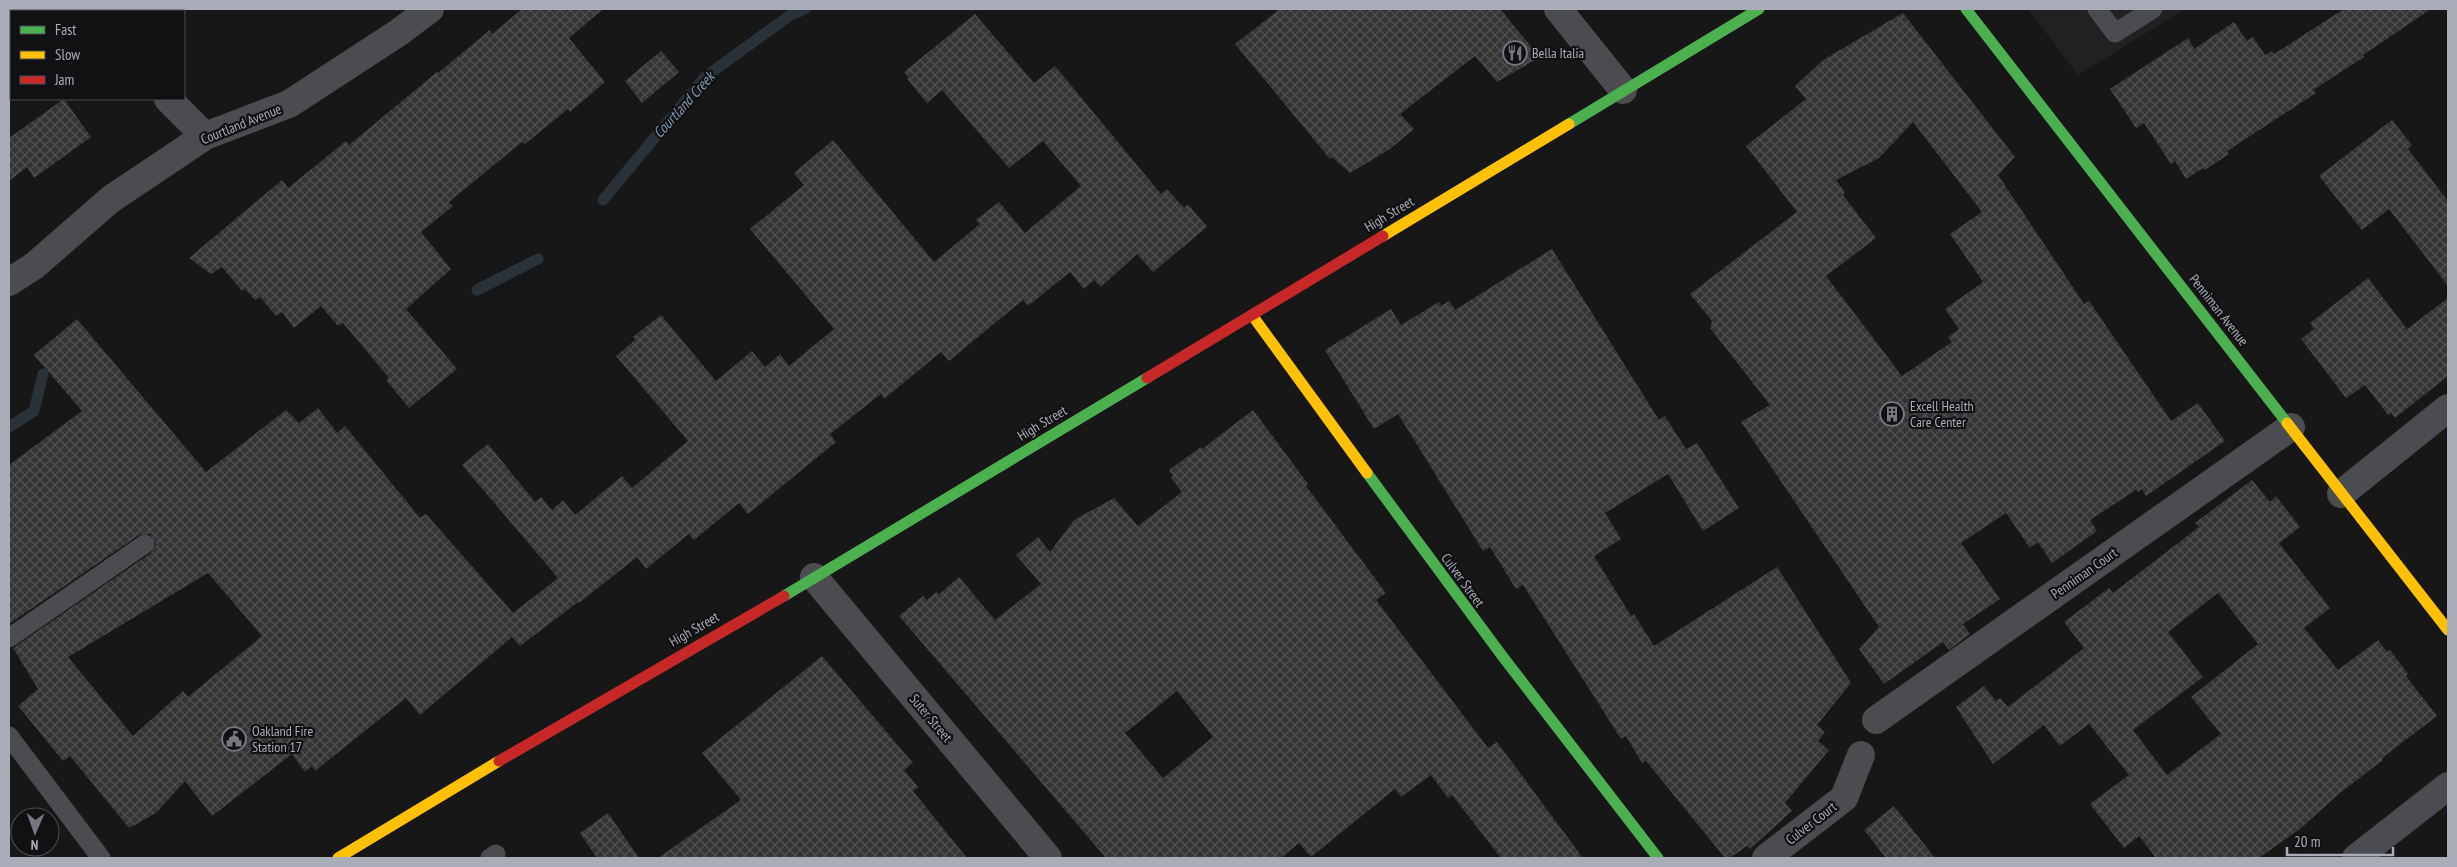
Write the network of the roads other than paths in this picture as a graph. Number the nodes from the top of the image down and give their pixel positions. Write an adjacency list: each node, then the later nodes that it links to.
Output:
1 (430, 9): 9 (street, Courtland Avenue)
2 (1558, 9): 7 (street)
3 (1759, 9): 7 (main road, High Street)
4 (1966, 9): 13 (main road, Penniman Avenue)
5 (2097, 9): 6 (lane)
6 (2153, 9)
7 (1623, 90): 11 (main road, High Street)
8 (169, 100): 9 (street)
9 (205, 136): 10 (street, Courtland Avenue)
10 (9, 282)
11 (1252, 314): 16 (main road, High Street); 26 (main road, Culver Street)
12 (2448, 408): 14 (street)
13 (2291, 427): 14 (main road, Penniman Avenue); 19 (street, Penniman Court)
14 (2341, 494): 17 (main road, Penniman Avenue)
15 (145, 544): 18 (lane)
16 (814, 577): 24 (main road, High Street); 25 (street, Suter Street)
17 (2448, 630)
18 (9, 638)
19 (1876, 720)
20 (9, 736): 23 (lane)
21 (1861, 754): 27 (street, Culver Court)
22 (2448, 786): 28 (street)
23 (102, 858)
24 (338, 858)
25 (1048, 858)
26 (1658, 858)
27 (1766, 858)
28 (2356, 858)

